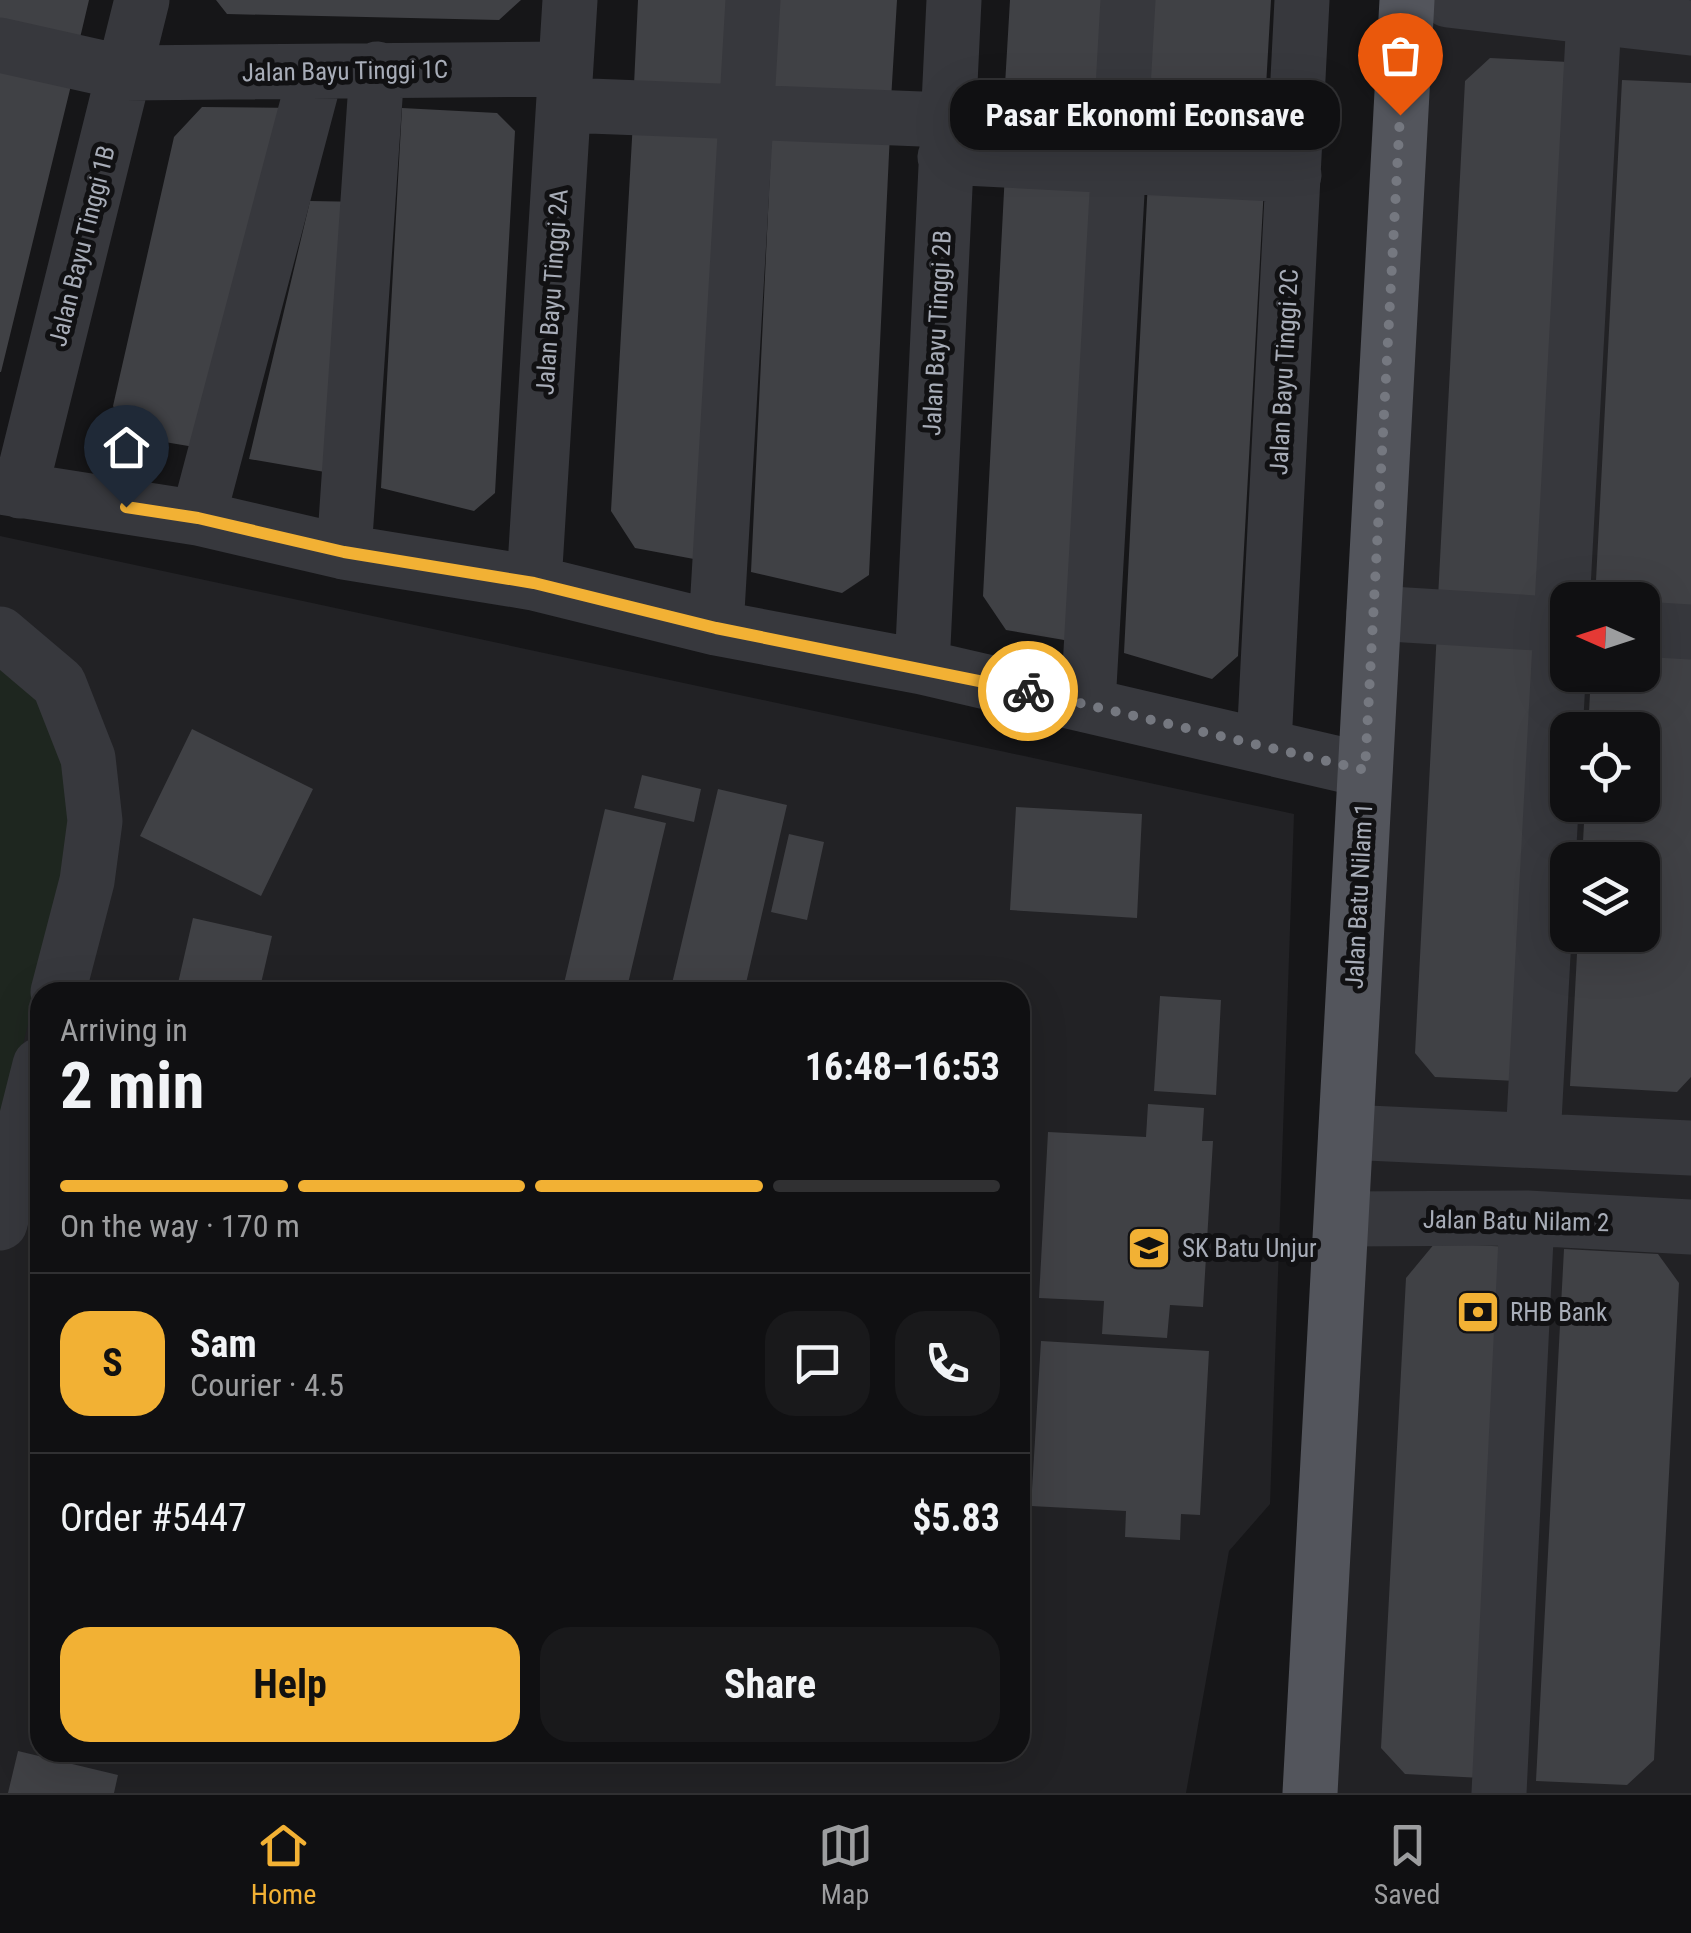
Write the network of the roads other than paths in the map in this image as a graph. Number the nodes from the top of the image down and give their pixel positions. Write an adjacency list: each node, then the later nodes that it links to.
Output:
1 (142, 0): 14 (street, Jalan Bayu Tinggi 1B)
2 (570, 0): 15 (street, Jalan Bayu Tinggi 2A)
3 (753, 0): 16 (street)
4 (954, 0): 17 (street, Jalan Bayu Tinggi 2B)
5 (1128, 0): 18 (street)
6 (1302, 0): 19 (street, Jalan Bayu Tinggi 2C)
7 (1407, 0): 25 (main road, Jalan Batu Nilam 1)
8 (1448, 0): 9 (street)
9 (1594, 18): 10 (street); 23 (street)
10 (1691, 28)
11 (0, 45): 14 (street, Jalan Bayu Tinggi 1C)
12 (378, 69): 13 (street, Jalan Bayu Tinggi 1C); 15 (street, Jalan Bayu Tinggi 1C); 22 (street)
13 (316, 72): 14 (street, Jalan Bayu Tinggi 1C); 21 (street)
14 (125, 73): 20 (street, Jalan Bayu Tinggi 1B)
15 (564, 87): 16 (street, Jalan Bayu Tinggi 1C); 24 (street, Jalan Bayu Tinggi 2A)
16 (746, 111): 17 (street, Jalan Bayu Tinggi 1C); 27 (street)
17 (946, 139): 18 (street, Jalan Bayu Tinggi 1C); 31 (street, Jalan Bayu Tinggi 2B)
18 (1119, 166): 19 (street, Jalan Bayu Tinggi 1C); 33 (street)
19 (1294, 174): 34 (street, Jalan Bayu Tinggi 2C)
20 (10, 489): 21 (street)
21 (198, 518): 22 (street)
22 (344, 552): 24 (street)
23 (1566, 582)
24 (534, 583): 27 (street)
25 (1374, 612): 26 (street); 35 (main road, Jalan Batu Nilam 1)
26 (1550, 623)
27 (716, 628): 31 (street)
28 (1660, 630): 29 (street)
29 (1691, 632)
30 (0, 634): 36 (street)
31 (922, 667): 33 (street)
32 (1560, 692): 39 (street)
33 (1088, 704): 34 (street)
34 (1264, 744): 35 (street)
35 (1365, 770): 38 (main road, Jalan Batu Nilam 1)
36 (61, 982)
37 (30, 1104): 43 (street)
38 (1346, 1132): 39 (street); 41 (main road, Jalan Batu Nilam 1)
39 (1533, 1140): 40 (street)
40 (1691, 1148)
41 (1342, 1218): 42 (street, Jalan Batu Nilam 2); 45 (main road, Jalan Batu Nilam 1)
42 (1527, 1218): 44 (street, Jalan Batu Nilam 2); 46 (street)
43 (0, 1223)
44 (1691, 1227)
45 (1310, 1793)
46 (1499, 1793)

